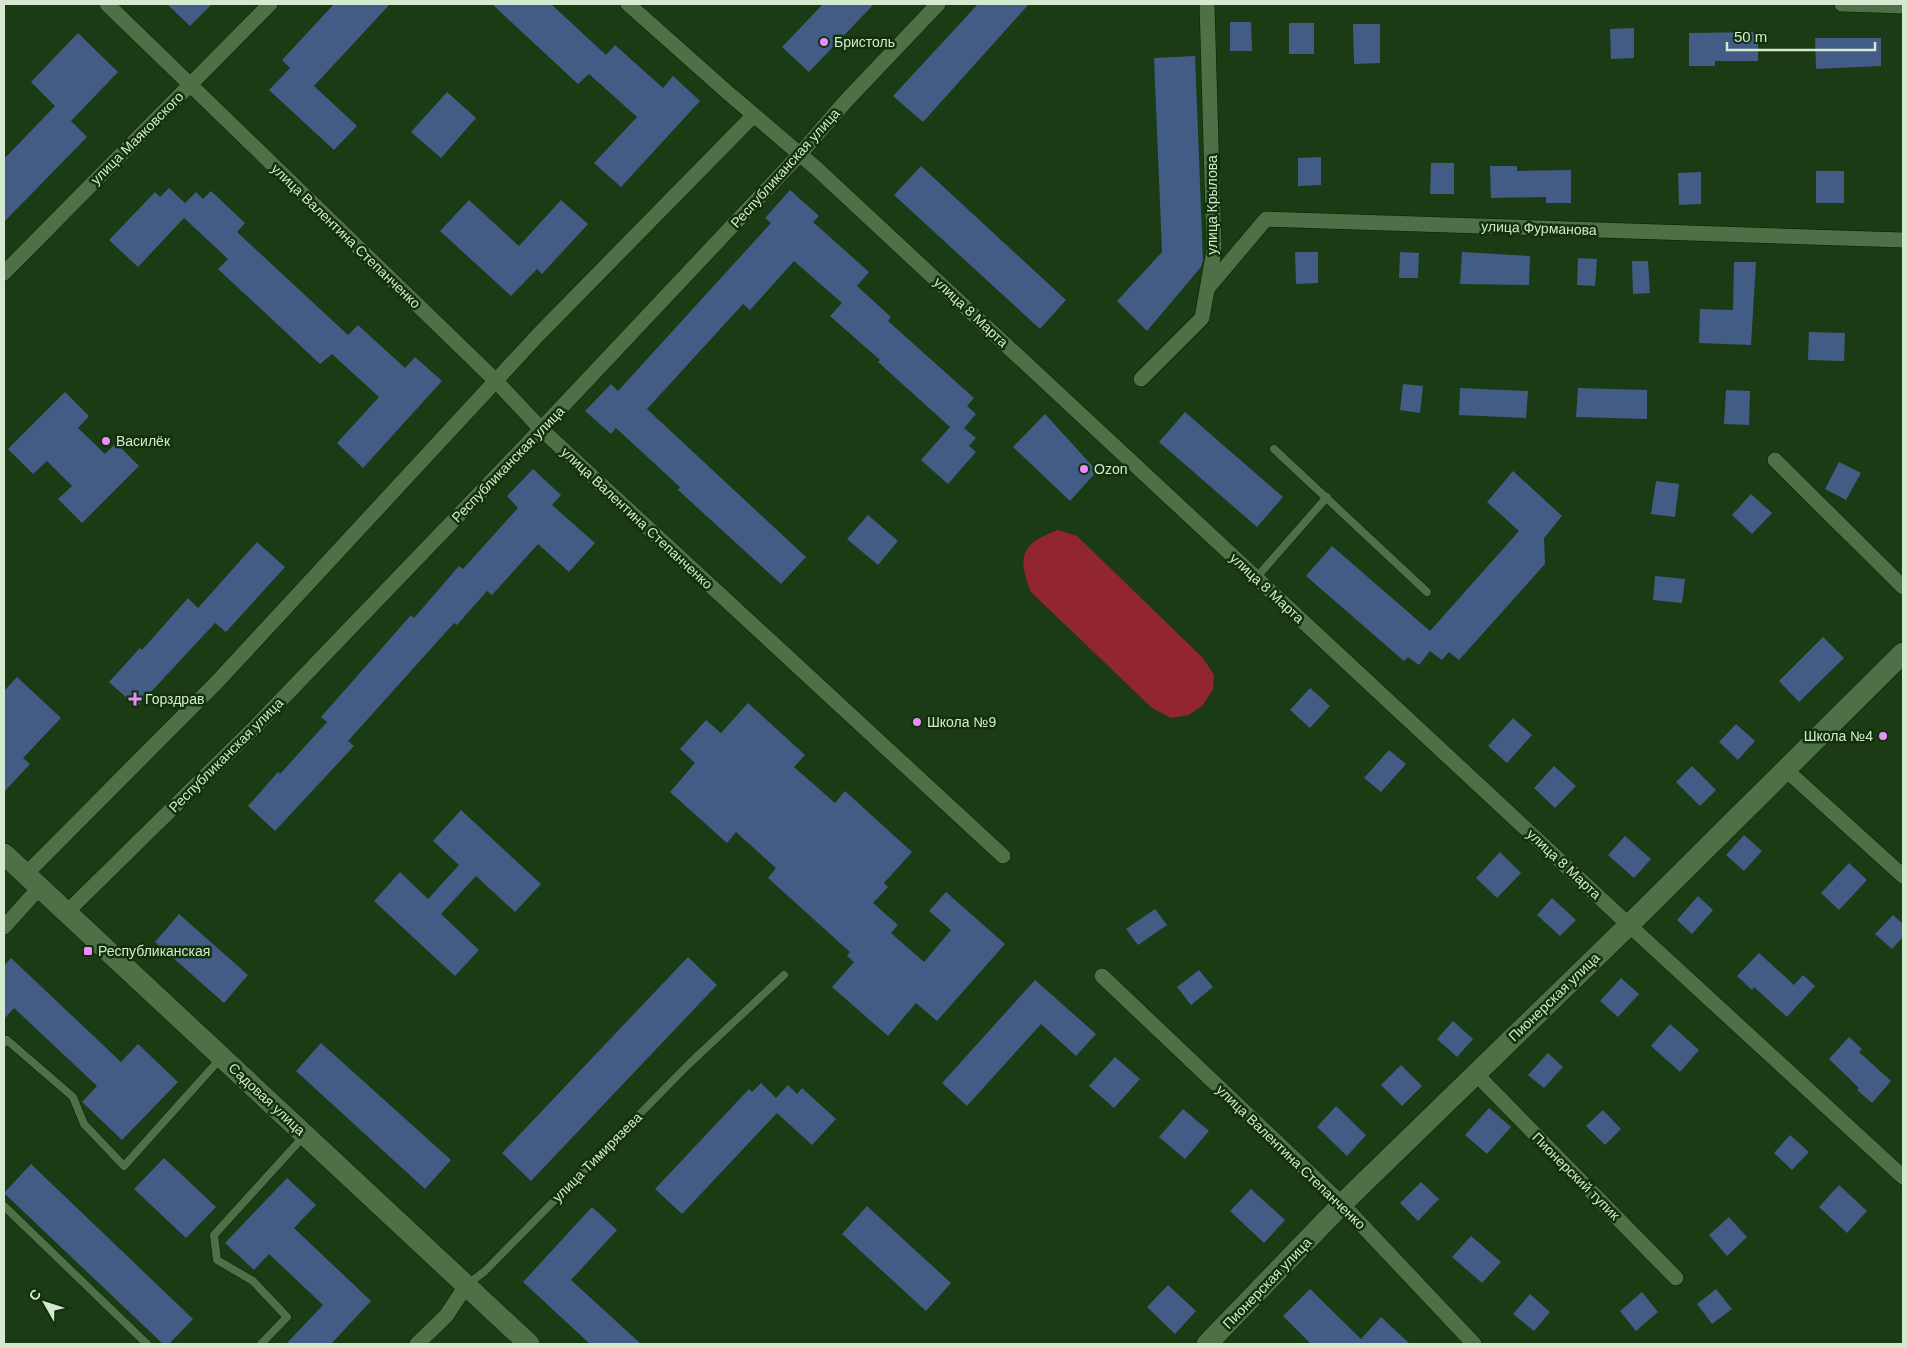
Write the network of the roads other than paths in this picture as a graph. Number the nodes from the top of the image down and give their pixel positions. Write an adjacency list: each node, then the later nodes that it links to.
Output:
1 (107, 4): 8 (street, улица Валентина Степанченко)
2 (270, 4): 8 (street, улица Маяковского)
3 (628, 4): 9 (street, улица 8 Марта)
4 (938, 4): 10 (street, Республиканская улица)
5 (1207, 4): 13 (street, улица Крылова)
6 (1842, 4): 7 (street)
7 (1903, 6)
8 (190, 85): 12 (street, улица Маяковского); 15 (street, улица Валентина Степанченко)
9 (754, 115): 10 (street, улица 8 Марта); 15 (street)
10 (800, 154): 16 (street, Республиканская улица); 20 (street, улица 8 Марта)
11 (1903, 240): 13 (street, улица Фурманова)
12 (4, 274)
13 (1207, 289): 14 (street, улица Крылова)
14 (1141, 379)
15 (496, 381): 16 (street, улица Валентина Степанченко); 28 (street)
16 (541, 429): 26 (street, улица Валентина Степанченко); 29 (street, Республиканская улица)
17 (1274, 449): 19 (lane)
18 (1775, 460): 21 (street)
19 (1327, 497): 20 (lane); 22 (lane)
20 (1256, 578): 30 (street, улица 8 Марта)
21 (1903, 587)
22 (1427, 592)
23 (1903, 653): 24 (street, Пионерская улица)
24 (1785, 769): 27 (street); 30 (street, Пионерская улица)
25 (4, 854): 28 (street, Садовая улица)
26 (1003, 856)
27 (1903, 876)
28 (33, 881): 29 (street, Садовая улица); 31 (street)
29 (67, 912): 35 (street, Садовая улица)
30 (1628, 925): 36 (street, Пионерская улица); 38 (street, улица 8 Марта)
31 (4, 927)
32 (784, 975): 42 (lane, улица Тимирязева)
33 (1102, 976): 39 (street, улица Валентина Степанченко)
34 (4, 1043): 35 (lane)
35 (222, 1057): 37 (street, Садовая улица)
36 (1476, 1074): 39 (street, Пионерская улица); 41 (street, Пионерский тупик)
37 (305, 1134): 42 (street, Садовая улица); 44 (lane)
38 (1903, 1177)
39 (1342, 1204): 47 (street, Пионерская улица); 48 (street, улица Валентина Степанченко)
40 (4, 1206): 43 (lane)
41 (1676, 1278)
42 (466, 1286): 45 (street, улица Тимирязева); 46 (street, Садовая улица)
43 (147, 1344)
44 (261, 1344)
45 (417, 1344)
46 (529, 1344)
47 (1207, 1344)
48 (1474, 1344)

